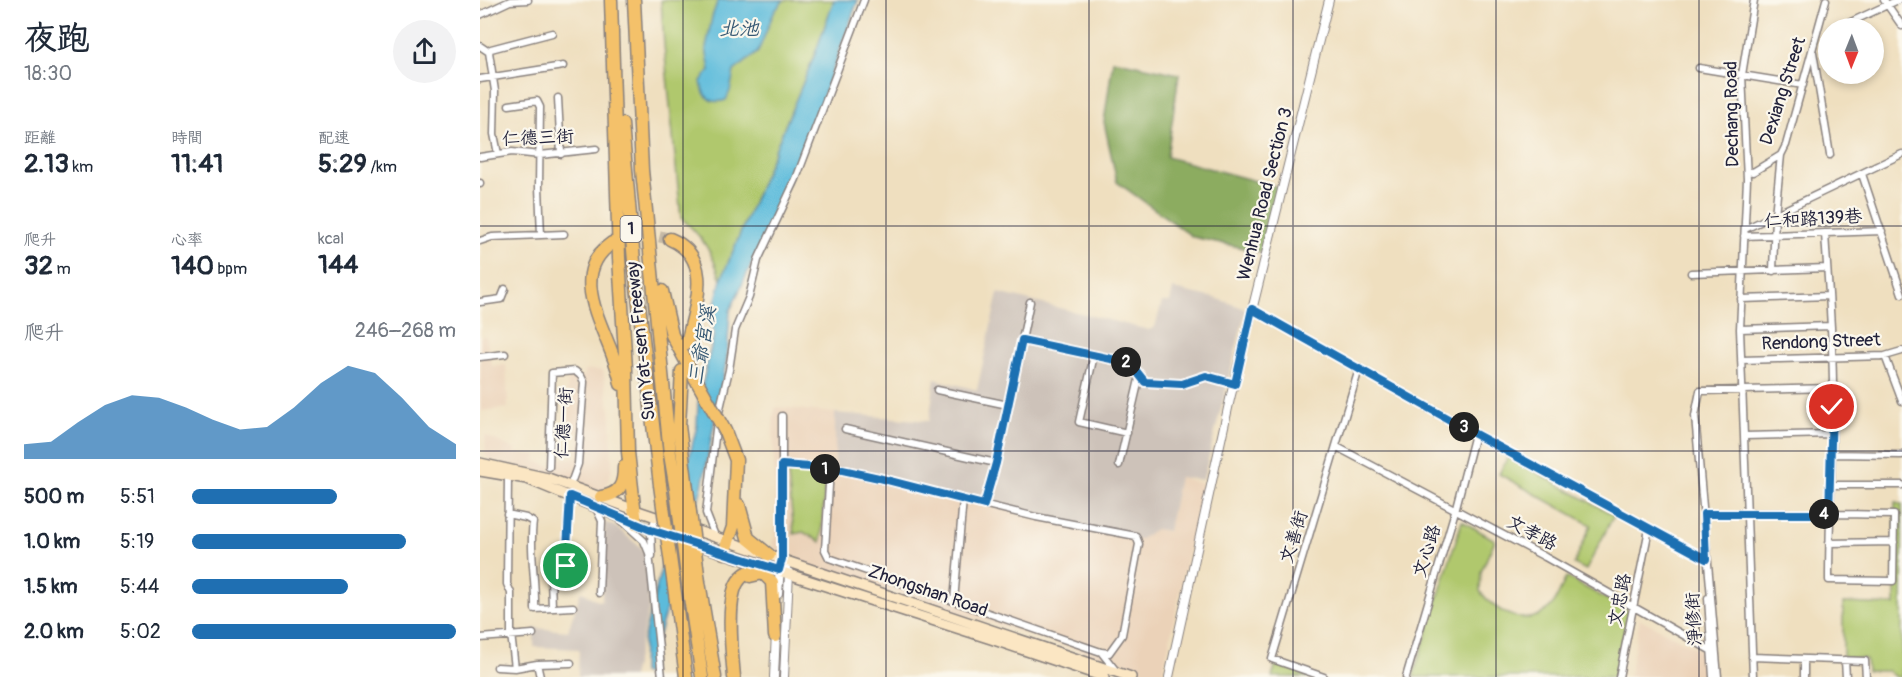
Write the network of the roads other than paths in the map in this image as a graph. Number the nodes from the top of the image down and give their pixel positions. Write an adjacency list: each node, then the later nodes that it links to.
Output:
1 (528, 0): 11 (street)
2 (610, 0): 80 (highway)
3 (617, 0): 152 (highway, Sun Yat-sen Freeway / 1, bridge)
4 (1329, 0): 58 (street, Wenhua Road Section 3)
5 (1754, 0): 20 (street, Dechang Road)
6 (1826, 0): 16 (street, Dexiang Street)
7 (1898, 0): 9 (street)
8 (861, 1): 118 (street)
9 (1886, 3): 12 (street); 13 (street)
10 (634, 6): 71 (highway); 88 (highway, Sun Yat-sen Freeway / 1)
11 (480, 15)
12 (1857, 18)
13 (1902, 26)
14 (552, 33): 17 (street)
15 (480, 46): 17 (street)
16 (1812, 51): 23 (street, Dexiang Street); 32 (street)
17 (489, 52): 21 (street)
18 (563, 66): 21 (street)
19 (1699, 68): 20 (street)
20 (1742, 75): 23 (street); 34 (street, Dechang Road)
21 (493, 78): 22 (street); 27 (street)
22 (480, 79)
23 (1803, 85): 31 (street, Dexiang Street)
24 (558, 98): 28 (street)
25 (509, 105): 30 (street)
26 (596, 149): 28 (street, 仁德三街)
27 (498, 154): 30 (street, 仁德三街); 33 (street, 仁德三街)
28 (561, 154): 30 (street, 仁德三街)
29 (1902, 154): 35 (street)
30 (540, 155): 41 (street)
31 (1781, 155): 34 (street, Dexiang Street); 36 (street)
32 (1830, 155)
33 (480, 157)
34 (1747, 171): 37 (street, Dechang Road)
35 (1862, 174): 36 (street); 38 (street)
36 (1775, 215): 37 (street); 43 (street)
37 (1745, 229): 42 (street, Dechang Road)
38 (1882, 231): 39 (street, 仁和路139巷); 51 (street)
39 (1825, 233): 43 (street, 仁和路139巷); 47 (street)
40 (564, 234): 41 (street)
41 (542, 235): 45 (street)
42 (1744, 236): 43 (street, 仁和路139巷); 49 (street, Dechang Road)
43 (1775, 236): 48 (street)
44 (670, 239): 62 (highway)
45 (480, 241)
46 (612, 243): 80 (highway)
47 (1827, 268): 48 (street); 54 (street)
48 (1773, 271): 49 (street)
49 (1742, 272): 50 (street); 55 (street, Dechang Road)
50 (1691, 273)
51 (1899, 276): 53 (street)
52 (505, 290): 56 (street)
53 (1902, 294)
54 (1829, 296): 55 (street); 59 (street)
55 (1741, 299): 60 (street, Dechang Road)
56 (480, 302)
57 (1030, 302): 61 (street)
58 (1252, 309): 70 (street); 73 (street, Wenhua Road Section 3)
59 (1831, 326): 60 (street); 68 (street)
60 (1740, 329): 69 (street, Dechang Road)
61 (1022, 340): 65 (street); 78 (street)
62 (687, 342)
63 (1902, 351): 66 (street, Rendong Street)
64 (506, 354): 67 (street)
65 (1094, 355): 72 (street); 82 (street)
66 (1885, 356): 68 (street, Rendong Street); 77 (street)
67 (480, 357)
68 (1832, 357): 69 (street, Rendong Street); 74 (street)
69 (1741, 360): 76 (street, Dechang Road)
70 (1359, 369): 83 (street); 86 (street, 文善街)
71 (688, 374): 88 (highway); 91 (highway, bridge)
72 (1140, 375): 73 (street); 82 (street)
73 (1235, 384): 160 (street, Wenhua Road Section 3)
74 (1833, 388): 76 (street); 84 (street)
75 (937, 390): 78 (street)
76 (1743, 391): 85 (street, Dechang Road); 112 (street)
77 (1902, 401)
78 (1008, 405): 93 (street)
79 (782, 416): 94 (street)
80 (627, 428): 87 (highway)
81 (845, 429): 93 (street)
82 (1126, 433): 95 (street)
83 (1475, 434): 108 (street, 文心路); 116 (street)
84 (1832, 434): 85 (street); 89 (street)
85 (1745, 436): 109 (street, Dechang Road)
86 (1337, 447): 108 (street, 文孝路); 161 (street, 文善街)
87 (628, 452): 105 (highway); 107 (highway)
88 (676, 454): 128 (highway, Sun Yat-sen Freeway / 1, bridge)
89 (1831, 454): 90 (street); 100 (street)
90 (1902, 454)
91 (736, 460): 121 (highway); 123 (highway)
92 (480, 463): 102 (main road)
93 (996, 463): 106 (street)
94 (782, 465): 97 (street); 123 (street)
95 (1119, 465)
96 (549, 467): 102 (street, 仁德一街)
97 (830, 469): 104 (street); 130 (street)
98 (480, 471): 99 (main road)
99 (508, 475): 103 (main road); 110 (street)
100 (1830, 484): 101 (street); 113 (street)
101 (1902, 485)
102 (570, 486): 105 (main road)
103 (570, 496): 105 (main road); 124 (street)
104 (963, 499): 106 (street); 130 (street)
105 (597, 501): 107 (main road); 111 (main road); 129 (street)
106 (984, 505): 140 (street)
107 (635, 510): 114 (main road); 115 (highway)
108 (1455, 511): 134 (street, 文孝路); 162 (street, 文心路)
109 (1747, 513): 112 (street); 113 (street); 141 (street, Dechang Road)
110 (507, 514): 133 (street); 135 (street)
111 (613, 514): 115 (main road); 125 (street)
112 (1704, 514): 122 (street)
113 (1829, 514): 119 (street); 120 (street)
114 (658, 518): 117 (street); 118 (main road, Zhongshan Road, bridge)
115 (636, 524): 117 (main road)
116 (1649, 529): 122 (street); 134 (street, 文忠路)
117 (651, 530): 121 (main road, Zhongshan Road, bridge); 125 (street)
118 (715, 536): 121 (main road, Zhongshan Road)
119 (1894, 542): 120 (street); 120 (street)
120 (1829, 543)
121 (726, 547): 123 (main road, Zhongshan Road)
122 (1706, 559): 139 (street, 淨修街); 165 (street)
123 (772, 560): 126 (main road, Zhongshan Road); 126 (street); 131 (highway); 148 (main road, Zhongshan Road)
124 (566, 566)
125 (652, 569): 151 (street)
126 (784, 571): 137 (street); 157 (street); 158 (main road, Zhongshan Road)
127 (551, 577): 133 (street)
128 (694, 583): 153 (highway, Sun Yat-sen Freeway / 1); 154 (highway)
129 (599, 593)
130 (954, 601): 140 (street)
131 (733, 605): 137 (highway); 155 (highway)
132 (573, 607): 133 (street)
133 (552, 608)
134 (1634, 608): 139 (street, 文孝路); 163 (street, 文忠路)
135 (511, 634): 136 (street); 138 (street); 147 (street)
136 (532, 634)
137 (775, 636): 156 (street)
138 (480, 638)
139 (1710, 650): 164 (street, 淨修街)
140 (1101, 652): 148 (street)
141 (1752, 657): 142 (street); 166 (street, Dechang Road)
142 (1804, 659): 143 (street); 167 (street)
143 (1845, 660): 149 (street); 168 (street)
144 (571, 663): 145 (street)
145 (537, 664): 147 (street); 150 (street)
146 (497, 667): 147 (street)
147 (515, 668)
148 (1117, 673): 159 (main road, Zhongshan Road)
149 (1866, 675)
150 (540, 677)
151 (662, 677)
152 (684, 677)
153 (702, 677)
154 (715, 677)
155 (734, 677)
156 (774, 677)
157 (784, 677)
158 (1104, 677)
159 (1131, 677)
160 (1169, 677)
161 (1324, 677)
162 (1406, 677)
163 (1619, 677)
164 (1713, 677)
165 (1718, 677)
166 (1753, 677)
167 (1804, 677)
168 (1846, 677)

